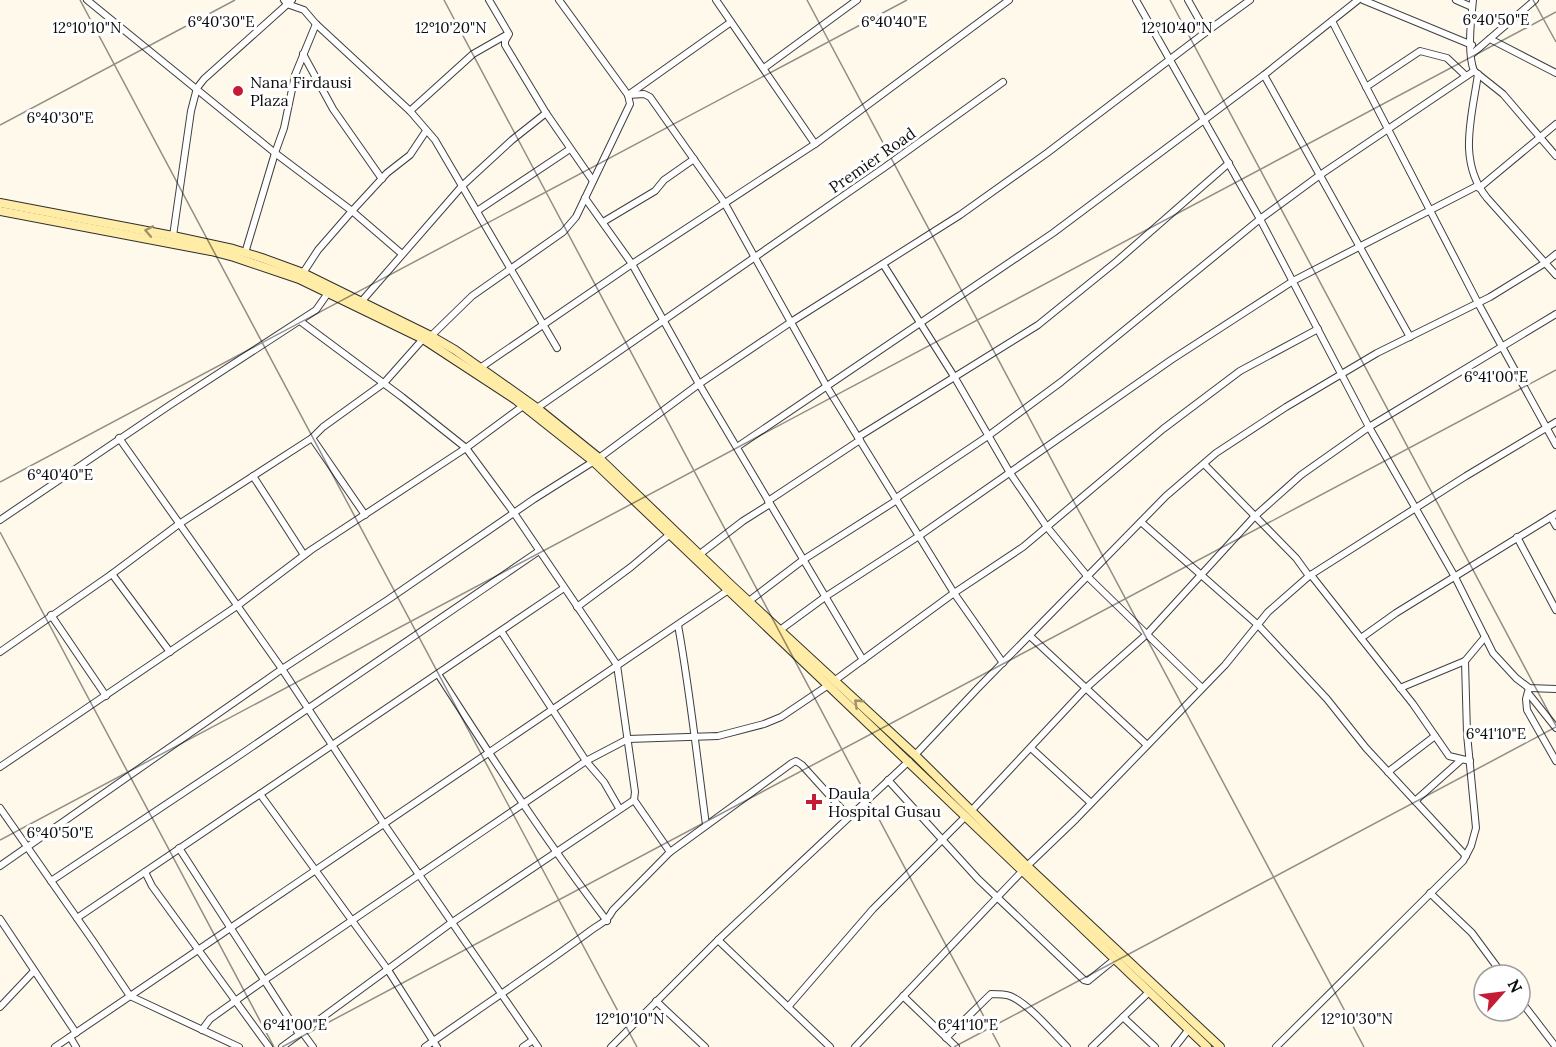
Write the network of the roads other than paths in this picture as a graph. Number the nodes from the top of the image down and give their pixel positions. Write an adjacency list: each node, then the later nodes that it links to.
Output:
1 (87, 0): 32 (street)
2 (489, 0): 19 (street)
3 (559, 0): 33 (street)
4 (716, 0): 16 (street)
5 (857, 0): 25 (street)
6 (1009, 0): 41 (street)
7 (1137, 0): 24 (street)
8 (1188, 0): 18 (street)
9 (1250, 0): 18 (street)
10 (1361, 0): 15 (street); 21 (street)
11 (1456, 0): 14 (street)
12 (1535, 0): 20 (street)
13 (288, 1): 17 (street); 32 (street)
14 (1472, 3): 21 (street)
15 (1332, 21): 28 (street); 31 (street)
16 (731, 22): 25 (street); 33 (street)
17 (316, 24): 22 (street); 34 (street)
18 (1206, 32): 24 (street)
19 (509, 34): 34 (street); 35 (street)
20 (1490, 39): 23 (street); 27 (street)
21 (1472, 45): 23 (street)
22 (303, 54): 43 (street); 48 (street)
23 (1472, 54): 26 (street)
24 (1171, 60): 36 (street); 69 (street)
25 (764, 68): 41 (street)
26 (1476, 73): 29 (street); 40 (street); 51 (street)
27 (1556, 73)
28 (1264, 75): 36 (street); 47 (street)
29 (1466, 76): 31 (street); 38 (street)
30 (1004, 82): 66 (street, Premier Road)
31 (1366, 87): 38 (street)
32 (197, 88): 43 (street); 61 (street)
33 (628, 95): 45 (street); 49 (street)
34 (410, 111): 39 (street)
35 (546, 112): 42 (street); 50 (street)
36 (1205, 120): 46 (street); 82 (street)
37 (1556, 124): 40 (street)
38 (1388, 128): 47 (street); 55 (street)
39 (426, 131): 48 (street); 50 (street)
40 (1540, 138): 44 (street); 51 (street)
41 (814, 144): 53 (street)
42 (570, 148): 49 (street); 57 (street)
43 (275, 153): 56 (street); 63 (street)
44 (1556, 156)
45 (694, 159): 53 (street); 60 (street)
46 (1229, 163): 59 (street); 90 (street)
47 (1320, 175): 59 (street); 62 (street)
48 (382, 179): 56 (street)
49 (593, 181): 52 (street)
50 (462, 186): 57 (street); 64 (street)
51 (1478, 187): 55 (street); 67 (street)
52 (585, 198): 60 (street); 70 (street)
53 (724, 202): 66 (street); 68 (street)
54 (0, 203): 61 (street, one-way to 54)
55 (1430, 210): 62 (street); 76 (street)
56 (352, 211): 64 (street); 71 (street)
57 (477, 211): 70 (street)
58 (0, 212): 74 (street)
59 (1260, 219): 73 (street); 99 (street)
60 (603, 222): 68 (street)
61 (173, 236): 63 (street)
62 (1360, 247): 73 (street); 85 (street)
63 (245, 253): 71 (street)
64 (402, 254): 75 (street)
65 (1556, 254): 67 (street)
66 (755, 258): 79 (street, Premier Road); 80 (street)
67 (1545, 263): 72 (street); 76 (street)
68 (632, 264): 79 (street); 81 (street)
69 (883, 264): 80 (street); 82 (street)
70 (511, 267): 81 (street); 84 (street)
71 (303, 273): 75 (street)
72 (1556, 274)
73 (1293, 281): 83 (street); 108 (street)
74 (328, 293): 78 (street); 84 (street)
75 (361, 302): 84 (street)
76 (1478, 303): 85 (street); 86 (street)
77 (1556, 314): 86 (street)
78 (300, 321): 91 (street); 100 (street)
79 (664, 321): 92 (street); 95 (street, Premier Road)
80 (791, 322): 92 (street); 93 (street)
81 (543, 323): 87 (street); 88 (street)
82 (919, 324): 90 (street); 93 (street)
83 (1318, 329): 89 (street); 121 (street)
84 (427, 337): 88 (street); 91 (street); 94 (street)
85 (1410, 337): 89 (street)
86 (1502, 346): 97 (street); 98 (street)
87 (557, 348)
88 (480, 368): 95 (street)
89 (1342, 374): 97 (street); 107 (street)
90 (955, 378): 99 (street); 102 (street)
91 (384, 383): 101 (street); 105 (street)
92 (699, 384): 104 (street); 106 (street)
93 (828, 387): 102 (street); 104 (street)
94 (523, 406): 105 (street); 106 (street)
95 (537, 408): 106 (street)
96 (1556, 422): 98 (street)
97 (1369, 427): 112 (street); 116 (street)
98 (1546, 428): 103 (street); 112 (street)
99 (988, 436): 108 (street); 110 (street)
100 (119, 438): 117 (street); 119 (street)
101 (312, 438): 109 (street); 114 (street)
102 (859, 439): 110 (street); 111 (street)
103 (1556, 445)
104 (737, 447): 111 (street)
105 (466, 448): 113 (street); 114 (street)
106 (596, 460): 113 (street); 122 (street); 126 (street)
107 (1204, 464): 116 (street); 118 (street)
108 (1010, 473): 121 (street); 123 (street)
109 (254, 476): 119 (street); 127 (street)
110 (896, 499): 123 (street); 128 (street)
111 (769, 502): 126 (street); 128 (street)
112 (1415, 509): 131 (street); 133 (street)
113 (514, 513): 125 (street); 157 (street)
114 (365, 515): 127 (street)
115 (1554, 516): 120 (street); 124 (street)
116 (1254, 517): 130 (street); 131 (street)
117 (0, 520)
118 (1141, 522): 130 (street); 132 (street)
119 (179, 524): 129 (street); 139 (street)
120 (1556, 526)
121 (1047, 527): 132 (street); 136 (street)
122 (669, 535): 135 (street); 140 (street)
123 (919, 536): 136 (street); 137 (street)
124 (1517, 537): 133 (street); 141 (street)
125 (539, 550): 134 (street); 166 (street)
126 (700, 554): 138 (street)
127 (304, 555): 139 (street)
128 (803, 560): 137 (street); 138 (street)
129 (112, 574): 142 (street); 152 (street)
130 (1201, 575): 144 (street); 147 (street)
131 (1310, 576): 144 (street); 150 (street)
132 (1088, 577): 147 (street); 148 (street)
133 (1455, 577): 149 (street); 150 (street)
134 (564, 588): 140 (street); 146 (street)
135 (727, 591): 143 (street); 159 (street)
136 (954, 593): 153 (street); 155 (street)
137 (825, 597): 145 (street); 153 (street)
138 (749, 601): 145 (street)
139 (237, 606): 152 (street); 157 (street)
140 (577, 607): 156 (street)
141 (1556, 610)
142 (51, 615): 151 (street); 165 (street)
143 (678, 625): 156 (street); 169 (street)
144 (1258, 625): 161 (street); 182 (street)
145 (780, 630): 159 (street)
146 (501, 631): 158 (street); 167 (street)
147 (1147, 634): 160 (street); 161 (street)
148 (1030, 636): 155 (street); 160 (street)
149 (1485, 637): 154 (street); 164 (street)
150 (1361, 638): 162 (street)
151 (0, 652)
152 (170, 652): 165 (street)
153 (862, 660): 159 (street)
154 (1465, 661): 162 (street); 179 (street)
155 (1003, 663): 176 (street)
156 (616, 665): 167 (street); 171 (street)
157 (282, 669): 166 (street); 196 (street)
158 (438, 674): 172 (street); 175 (street)
159 (831, 683): 169 (street); 176 (street)
160 (1086, 688): 173 (street); 174 (street)
161 (1202, 688): 173 (street)
162 (1400, 688): 170 (street)
163 (1556, 689): 164 (street)
164 (1529, 691): 168 (street); 180 (street)
165 (106, 696): 181 (street)
166 (307, 708): 172 (street); 206 (street)
167 (553, 709): 175 (street); 178 (street)
168 (1556, 728)
169 (693, 735): 171 (street); 194 (street)
170 (1435, 736): 177 (street); 182 (street)
171 (628, 738): 178 (street); 185 (street)
172 (332, 745): 184 (street); 193 (street)
173 (1147, 745): 187 (street)
174 (1031, 748): 187 (street); 191 (street)
175 (488, 752): 188 (street); 193 (street)
176 (912, 758): 183 (street); 191 (street)
177 (1461, 760): 179 (street); 186 (street)
178 (586, 761): 188 (street); 190 (street)
179 (1470, 761): 200 (street)
180 (1556, 761)
181 (0, 767)
182 (1388, 772): 186 (street)
183 (888, 780): 192 (street); 195 (street)
184 (261, 794): 197 (street); 203 (street)
185 (634, 800): 190 (street); 198 (street)
186 (1415, 801): 200 (street)
187 (1091, 803): 202 (street)
188 (521, 804): 199 (street); 205 (street)
189 (0, 808): 196 (street)
190 (619, 808): 199 (street)
191 (969, 813): 195 (street); 202 (street)
192 (849, 817): 194 (street); 215 (street)
193 (384, 824): 203 (street); 205 (street)
194 (706, 825): 198 (street)
195 (944, 840): 208 (street); 229 (street)
196 (26, 846): 201 (street); 206 (street)
197 (179, 849): 204 (street); 214 (street)
198 (670, 852): 211 (street)
199 (555, 853): 211 (street); 213 (street)
200 (1466, 856): 207 (street)
201 (0, 866)
202 (1025, 869): 208 (street); 217 (street); 258 (street)
203 (315, 871): 210 (street); 214 (street)
204 (145, 872): 209 (street); 216 (street)
205 (418, 875): 210 (street); 213 (street)
206 (51, 881): 209 (street)
207 (1430, 893): 218 (street); 259 (street)
208 (997, 898): 217 (street); 225 (street)
209 (77, 918): 224 (street)
210 (351, 920): 219 (street); 221 (street)
211 (607, 921): 223 (street)
212 (1, 923): 220 (street)
213 (451, 923): 219 (street); 223 (street)
214 (232, 927): 216 (street); 221 (street)
215 (718, 940): 227 (street); 229 (street)
216 (200, 949): 224 (street); 226 (street)
217 (1114, 959): 222 (street)
218 (1494, 963)
219 (388, 970): 234 (street); 238 (street)
220 (34, 971): 228 (street); 235 (street)
221 (266, 979): 226 (street); 234 (street)
222 (1149, 992): 231 (street); 232 (street)
223 (501, 994): 237 (street); 238 (street)
224 (130, 996): 233 (street); 235 (street)
225 (903, 996): 236 (street); 251 (street)
226 (236, 1000): 233 (street); 242 (street)
227 (656, 1001): 248 (street); 249 (street)
228 (0, 1007)
229 (788, 1007): 250 (street)
230 (1532, 1015): 260 (street)
231 (1123, 1017): 254 (street); 255 (street)
232 (1189, 1029): 256 (street); 257 (street)
233 (202, 1030): 241 (street)
234 (301, 1033): 243 (street); 244 (street)
235 (73, 1035): 239 (street); 240 (street)
236 (946, 1038): 252 (street); 253 (street)
237 (533, 1040): 246 (street); 247 (street)
238 (435, 1044): 245 (street)
239 (55, 1047)
240 (76, 1047)
241 (239, 1047)
242 (269, 1047)
243 (282, 1047)
244 (313, 1047)
245 (425, 1047)
246 (524, 1047)
247 (538, 1047)
248 (611, 1047)
249 (705, 1047)
250 (830, 1047)
251 (855, 1047)
252 (956, 1047)
253 (1067, 1047)
254 (1092, 1047)
255 (1155, 1047)
256 (1175, 1047)
257 (1207, 1047)
258 (1220, 1047)
259 (1276, 1047)
260 (1556, 1047)

